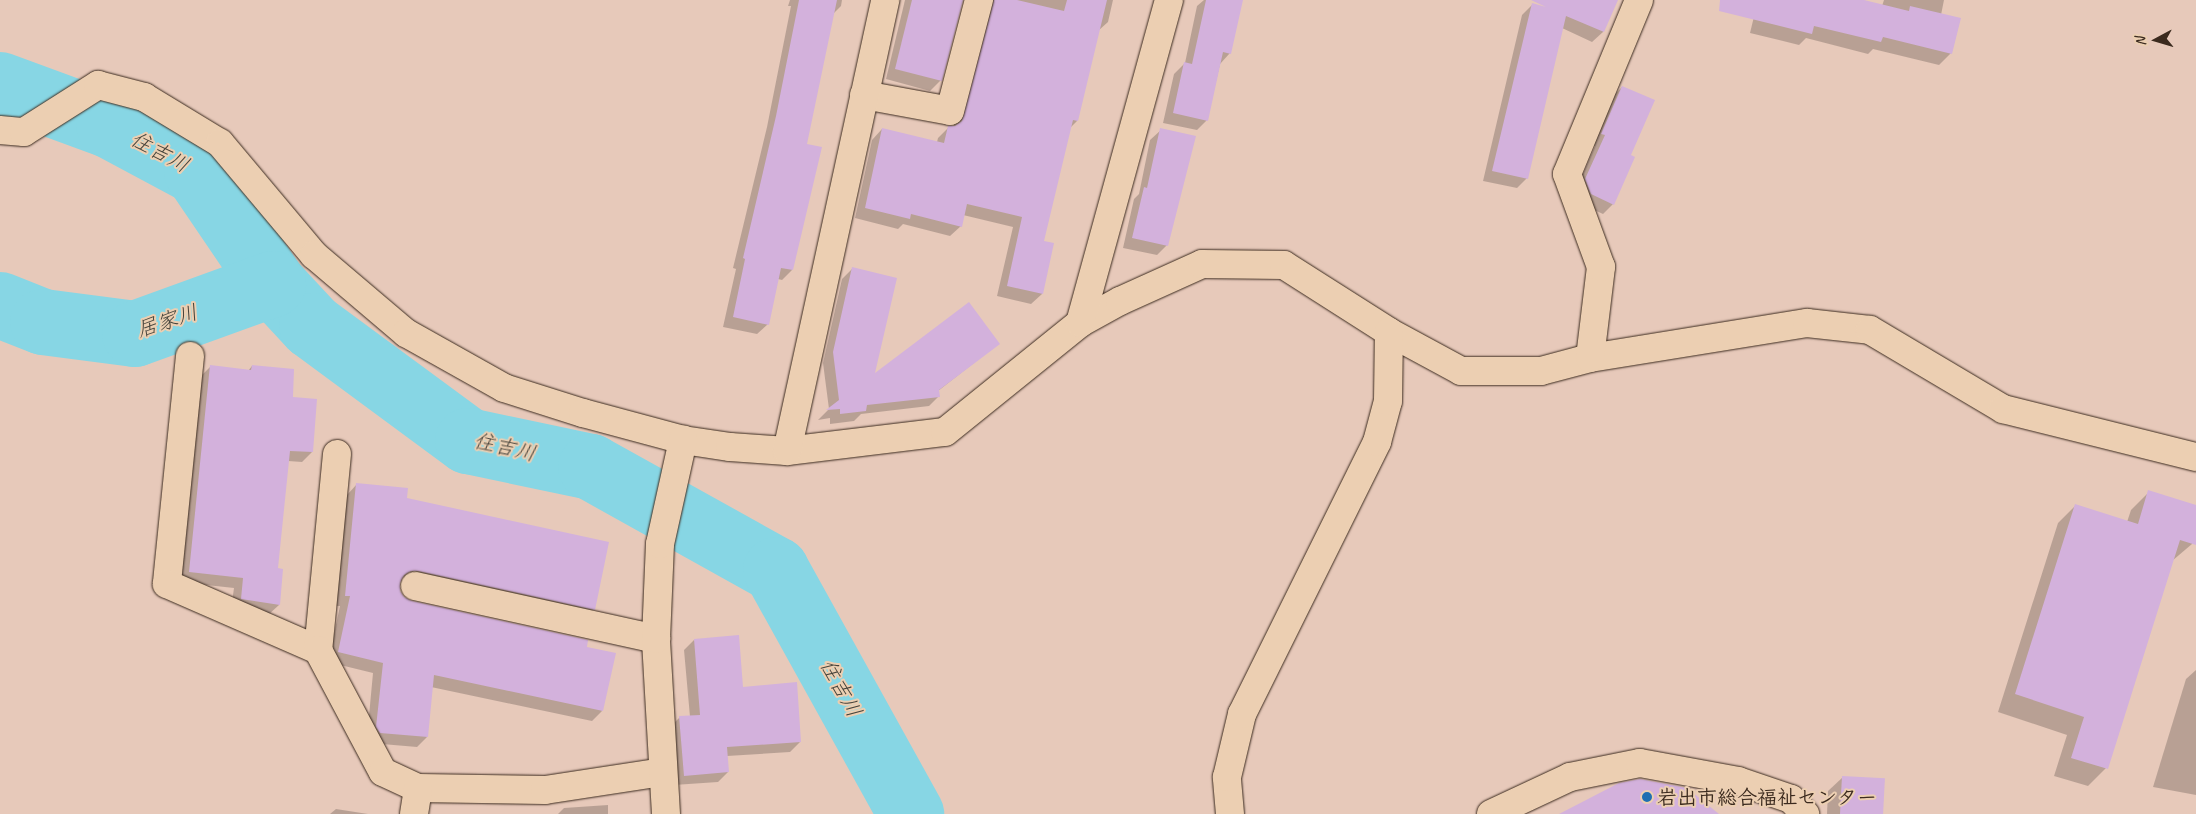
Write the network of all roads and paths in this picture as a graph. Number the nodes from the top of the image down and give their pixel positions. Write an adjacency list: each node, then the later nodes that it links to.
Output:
1 (885, 0): 5 (street)
2 (979, 0): 5 (street)
3 (1169, 0): 7 (street)
4 (1639, 0): 10 (street)
5 (864, 95): 12 (street)
6 (12, 131): 11 (street)
7 (1080, 322): 8 (street); 12 (street)
8 (1389, 332): 10 (street); 21 (street)
9 (190, 356): 17 (street)
10 (1590, 358): 14 (street)
11 (683, 440): 12 (street); 16 (street)
12 (787, 450)
13 (337, 454): 17 (street)
14 (2196, 456)
15 (415, 586): 16 (street)
16 (656, 639): 18 (street)
17 (318, 650): 19 (street)
18 (663, 772): 19 (street); 20 (street)
19 (416, 801)
20 (666, 814)
21 (1230, 814)
22 (1491, 814): 23 (street)
23 (1805, 814)

